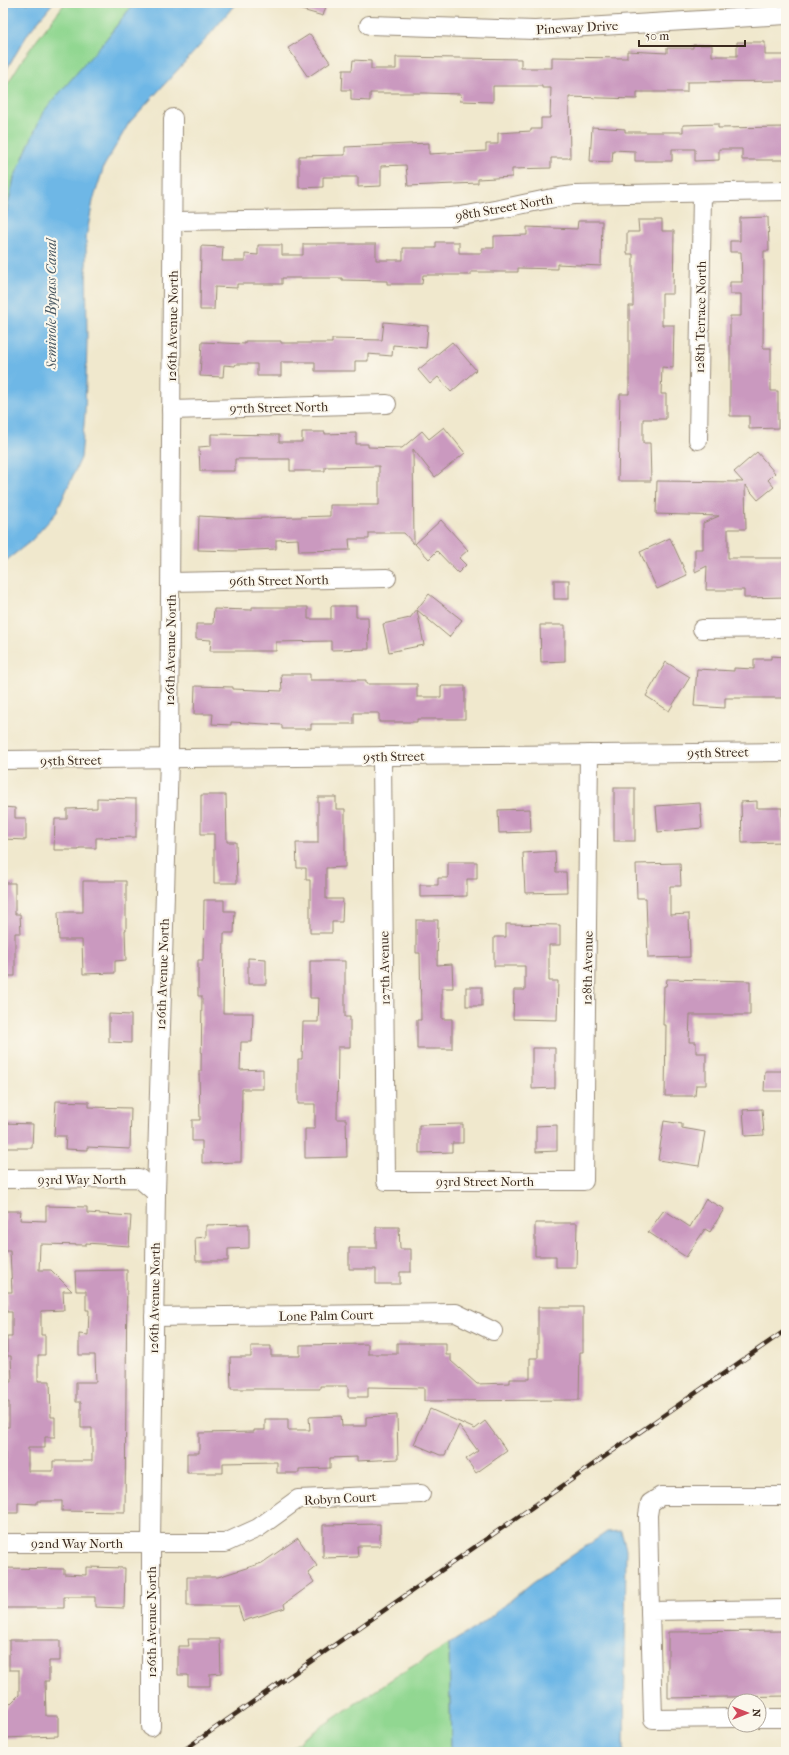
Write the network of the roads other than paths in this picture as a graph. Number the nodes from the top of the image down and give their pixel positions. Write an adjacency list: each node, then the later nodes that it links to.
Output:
1 (786, 15): 2 (street, Pineway Drive)
2 (369, 25)
3 (173, 118): 6 (street, 126th Avenue North)
4 (786, 191): 5 (street, 98th Street North)
5 (702, 194): 6 (street, 98th Street North); 9 (street, 128th Terrace North)
6 (174, 221): 8 (street, 126th Avenue North)
7 (387, 404): 8 (street, 97th Street North)
8 (171, 410): 11 (street, 126th Avenue North)
9 (698, 440)
10 (387, 578): 11 (street, 96th Street North)
11 (171, 582): 17 (street, 126th Avenue North)
12 (786, 628): 13 (street)
13 (702, 629)
14 (786, 752): 15 (street, 95th Street)
15 (589, 754): 16 (street, 95th Street); 21 (street, 128th Avenue)
16 (382, 756): 17 (street, 95th Street); 20 (street, 127th Avenue)
17 (169, 759): 18 (street, 95th Street); 22 (street, 126th Avenue North)
18 (3, 760)
19 (3, 1179): 22 (street, 93rd Way North)
20 (386, 1181): 21 (street, 93rd Street North)
21 (584, 1181)
22 (156, 1194): 23 (street, 126th Avenue North)
23 (154, 1317): 24 (street, Lone Palm Court); 28 (street, 126th Avenue North)
24 (493, 1331)
25 (421, 1494): 28 (street, Robyn Court)
26 (786, 1496): 30 (street)
27 (3, 1543): 28 (street, 92nd Way North)
28 (151, 1543): 34 (street, 126th Avenue North)
29 (786, 1609): 30 (street)
30 (650, 1611): 31 (street)
31 (727, 1718)
32 (767, 1718): 33 (street)
33 (786, 1718)
34 (151, 1727)

